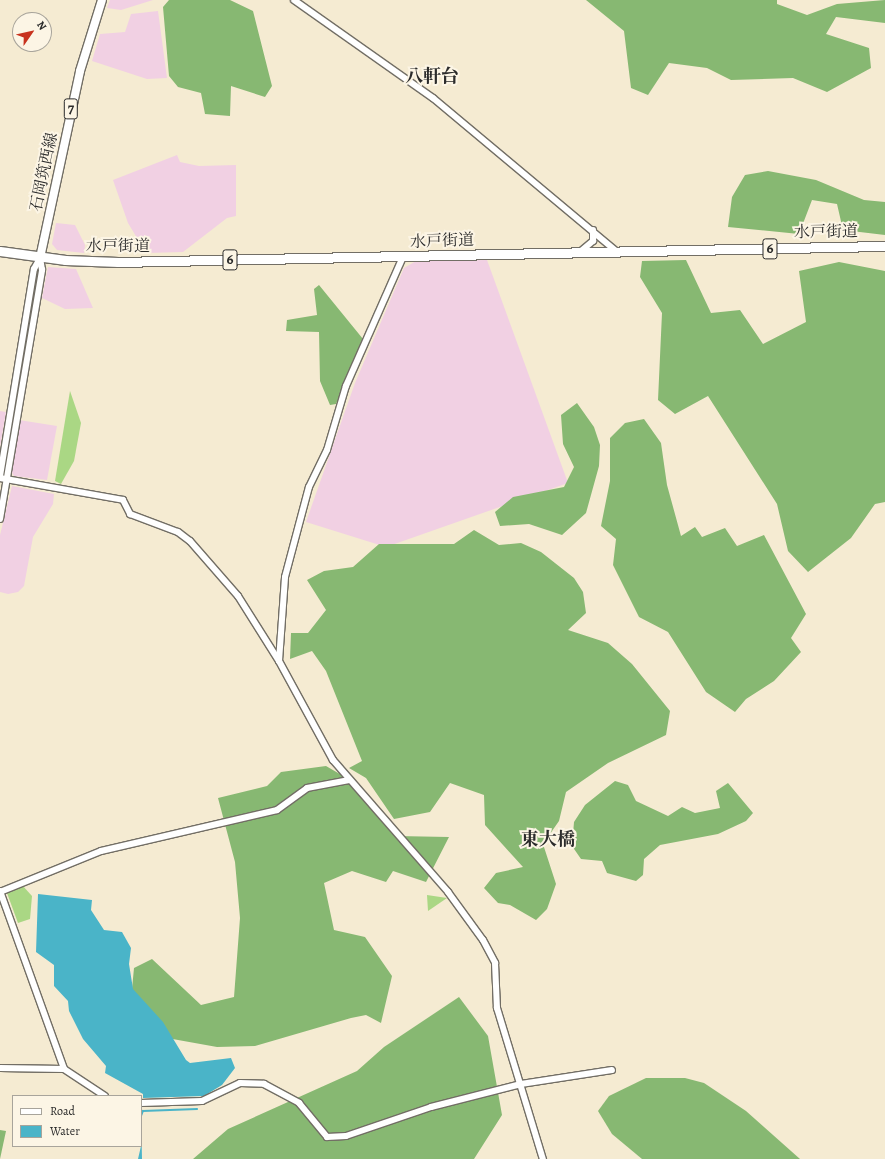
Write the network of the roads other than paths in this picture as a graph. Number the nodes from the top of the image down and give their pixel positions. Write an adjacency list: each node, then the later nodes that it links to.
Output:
1 (102, 0): 9 (main road, 石岡筑西線 / 7)
2 (294, 0): 3 (street)
3 (593, 230): 5 (street); 7 (street)
4 (885, 246): 5 (highway, 水戸街道 / 6)
5 (615, 250): 7 (highway, 水戸街道 / 6)
6 (0, 251): 9 (highway, 水戸街道 / 6)
7 (581, 251): 8 (highway, 水戸街道 / 6)
8 (403, 257): 9 (highway, 水戸街道 / 6); 12 (street)
9 (40, 258): 10 (street)
10 (2, 478): 11 (street); 12 (street)
11 (0, 519)
12 (279, 661): 13 (street)
13 (348, 780): 14 (street); 18 (street)
14 (0, 891): 16 (street)
15 (0, 1068): 16 (street)
16 (64, 1069): 19 (street)
17 (612, 1070): 18 (street)
18 (521, 1084): 20 (street); 21 (street)
19 (103, 1095)
20 (142, 1103)
21 (543, 1159)

